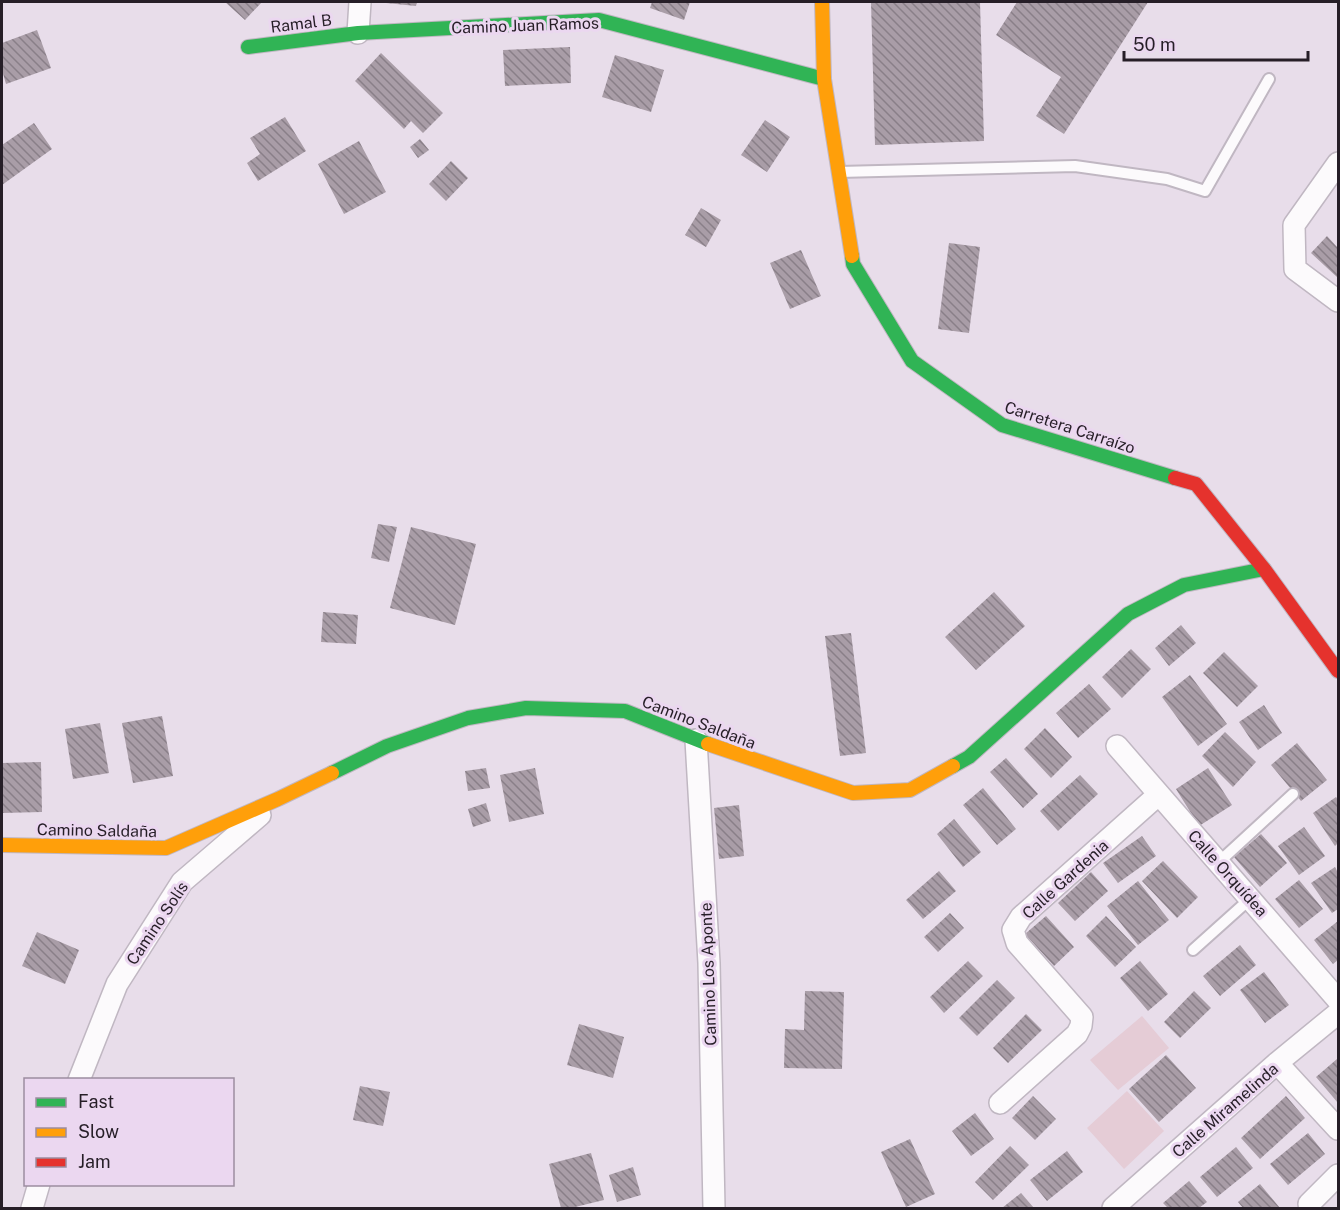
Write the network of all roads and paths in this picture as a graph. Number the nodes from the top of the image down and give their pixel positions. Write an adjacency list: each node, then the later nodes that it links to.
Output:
1 (360, 2): 3 (street)
2 (822, 2): 5 (street, Carretera Carraízo)
3 (358, 33): 4 (street, Ramal B); 5 (street, Camino Juan Ramos)
4 (248, 47)
5 (825, 79): 8 (street, Carretera Carraízo)
6 (1269, 79): 8 (lane)
7 (1338, 163): 9 (street)
8 (839, 172): 10 (street, Carretera Carraízo)
9 (1338, 301)
10 (1264, 569): 11 (street, Carretera Carraízo); 12 (street, Camino Saldaña)
11 (1338, 671)
12 (696, 740): 16 (street, Camino Saldaña); 31 (street, Camino Los Aponte)
13 (1116, 746): 15 (street, Calle Orquídea)
14 (1293, 794): 18 (lane)
15 (1158, 795): 18 (street, Calle Orquídea); 25 (street, Calle Gardenia)
16 (278, 799): 17 (street, Camino Saldaña); 24 (street, Camino Solís)
17 (2, 845)
18 (1219, 862): 19 (street, Calle Orquídea)
19 (1251, 898): 20 (lane); 21 (street, Calle Orquídea)
20 (1193, 950)
21 (1338, 1000)
22 (1338, 1013): 23 (street, Calle Miramelinda)
23 (1277, 1063): 26 (street); 32 (street, Calle Miramelinda)
24 (80, 1078)
25 (1000, 1103)
26 (1338, 1129)
27 (1338, 1174): 29 (street)
28 (39, 1186): 30 (street)
29 (1309, 1203)
30 (32, 1209)
31 (714, 1209)
32 (1113, 1209)

